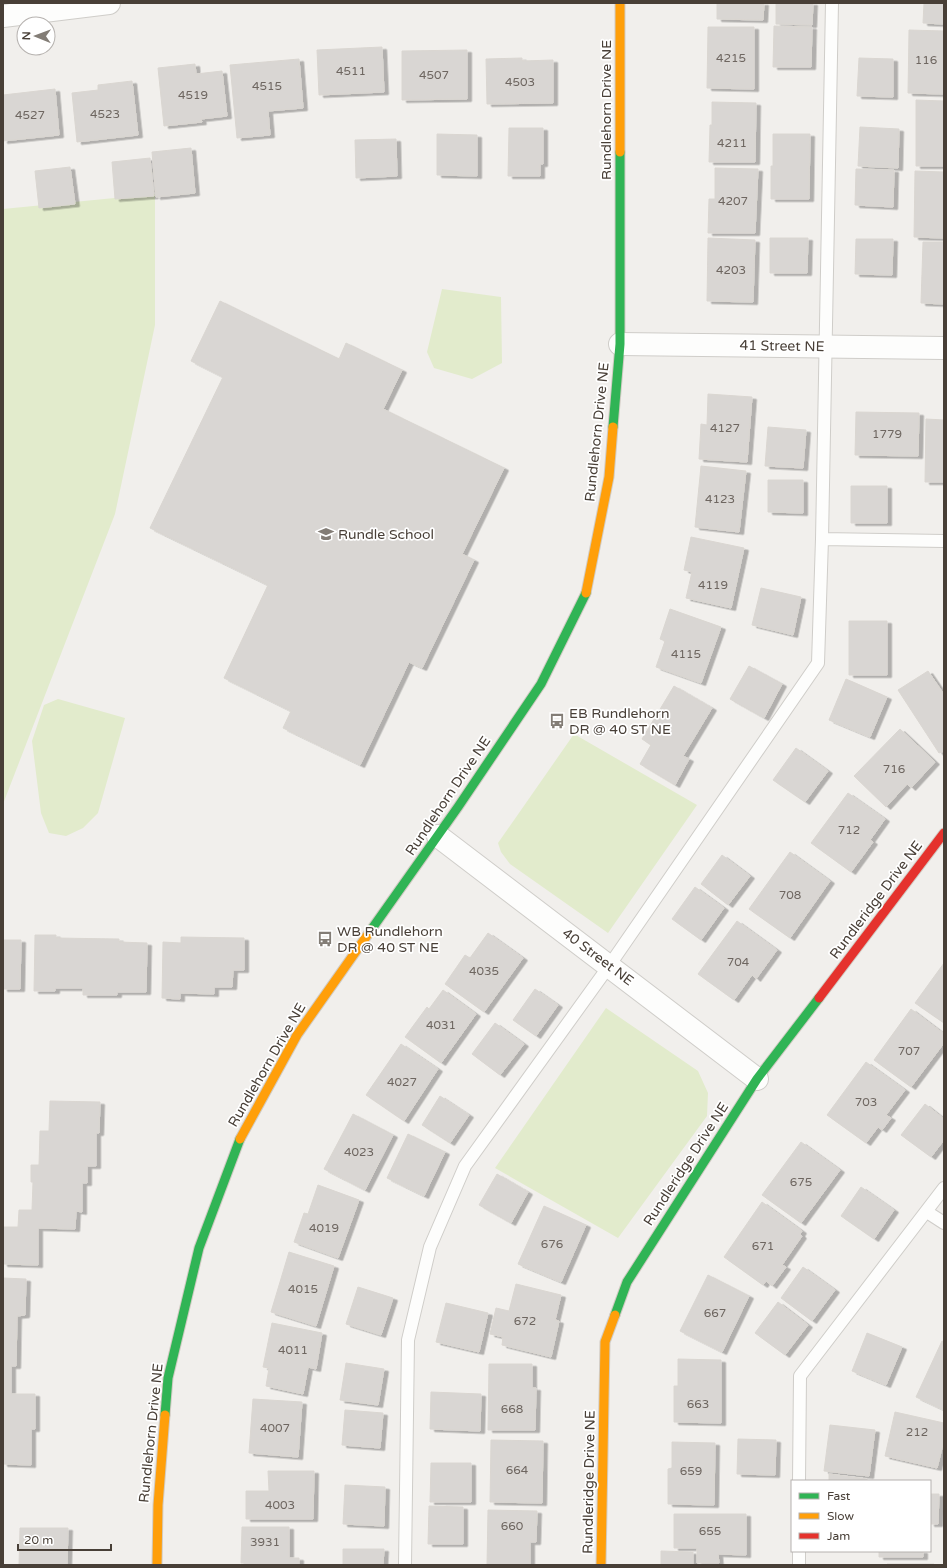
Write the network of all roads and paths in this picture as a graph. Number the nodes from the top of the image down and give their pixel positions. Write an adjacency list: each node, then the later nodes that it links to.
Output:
1 (109, 3): 4 (street)
2 (620, 3): 5 (street, Rundlehorn Drive NE)
3 (832, 3): 6 (lane)
4 (3, 16)
5 (620, 344): 6 (street, 41 Street NE); 11 (street, Rundlehorn Drive NE)
6 (825, 346): 7 (street, 41 Street NE); 8 (lane)
7 (944, 348)
8 (822, 538): 9 (lane); 12 (lane)
9 (944, 541)
10 (944, 833): 13 (street, Rundleridge Drive NE)
11 (438, 836): 12 (street, 40 Street NE); 19 (street, Rundlehorn Drive NE)
12 (608, 966): 13 (street, 40 Street NE); 20 (lane)
13 (757, 1079): 21 (street, Rundleridge Drive NE)
14 (944, 1188): 15 (lane)
15 (927, 1212): 16 (lane); 17 (lane)
16 (944, 1224)
17 (799, 1480)
18 (799, 1552): 22 (lane)
19 (157, 1565)
20 (405, 1565)
21 (602, 1565)
22 (799, 1565)

